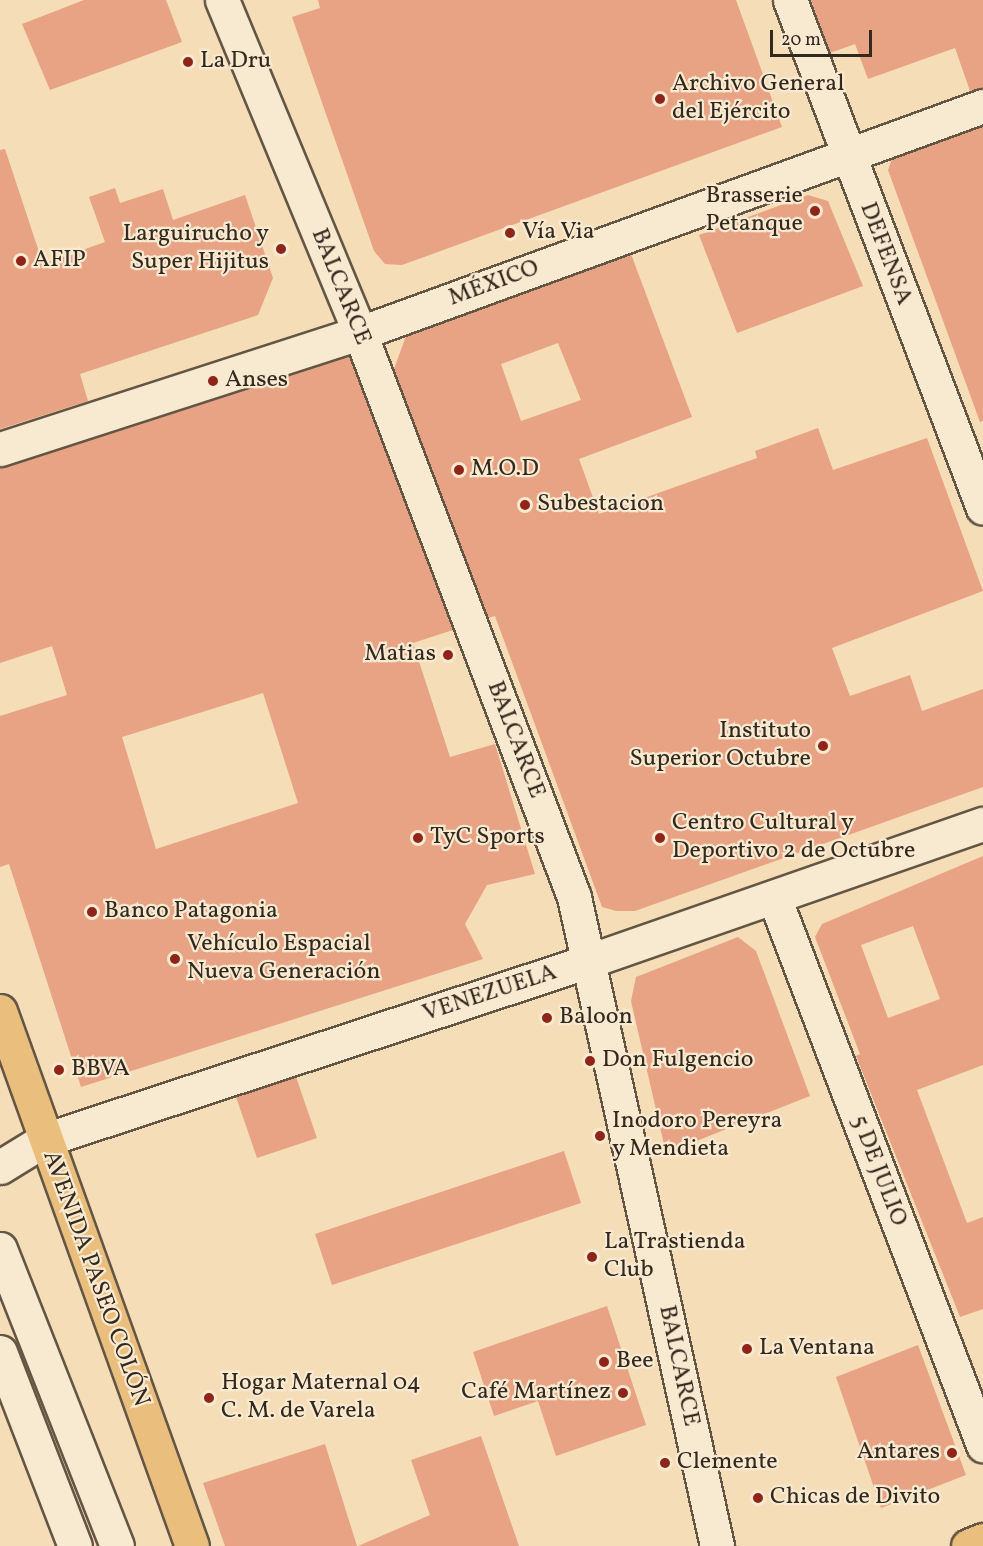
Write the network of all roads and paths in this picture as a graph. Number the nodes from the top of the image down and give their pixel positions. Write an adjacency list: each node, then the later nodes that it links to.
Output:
1 (222, 0): 5 (street, BALCARCE)
2 (790, 0): 4 (street, DEFENSA)
3 (983, 106): 4 (street, MÉXICO)
4 (847, 155): 5 (street, MÉXICO); 7 (street, DEFENSA)
5 (360, 333): 6 (street, MÉXICO); 10 (street, BALCARCE)
6 (0, 449)
7 (983, 508)
8 (983, 824): 9 (street, VENEZUELA)
9 (774, 897): 10 (street, VENEZUELA); 16 (street, 5 DE JULIO)
10 (589, 961): 12 (street, VENEZUELA); 21 (street, BALCARCE)
11 (0, 1011): 12 (main road, AVENIDA PASEO COLÓN)
12 (44, 1140): 13 (street, VENEZUELA); 20 (main road, AVENIDA PASEO COLÓN)
13 (0, 1167)
14 (0, 1249): 19 (street)
15 (0, 1352): 18 (street)
16 (983, 1445)
17 (983, 1540): 22 (main road)
18 (75, 1546)
19 (117, 1546)
20 (192, 1546)
21 (717, 1546)
22 (968, 1546)

